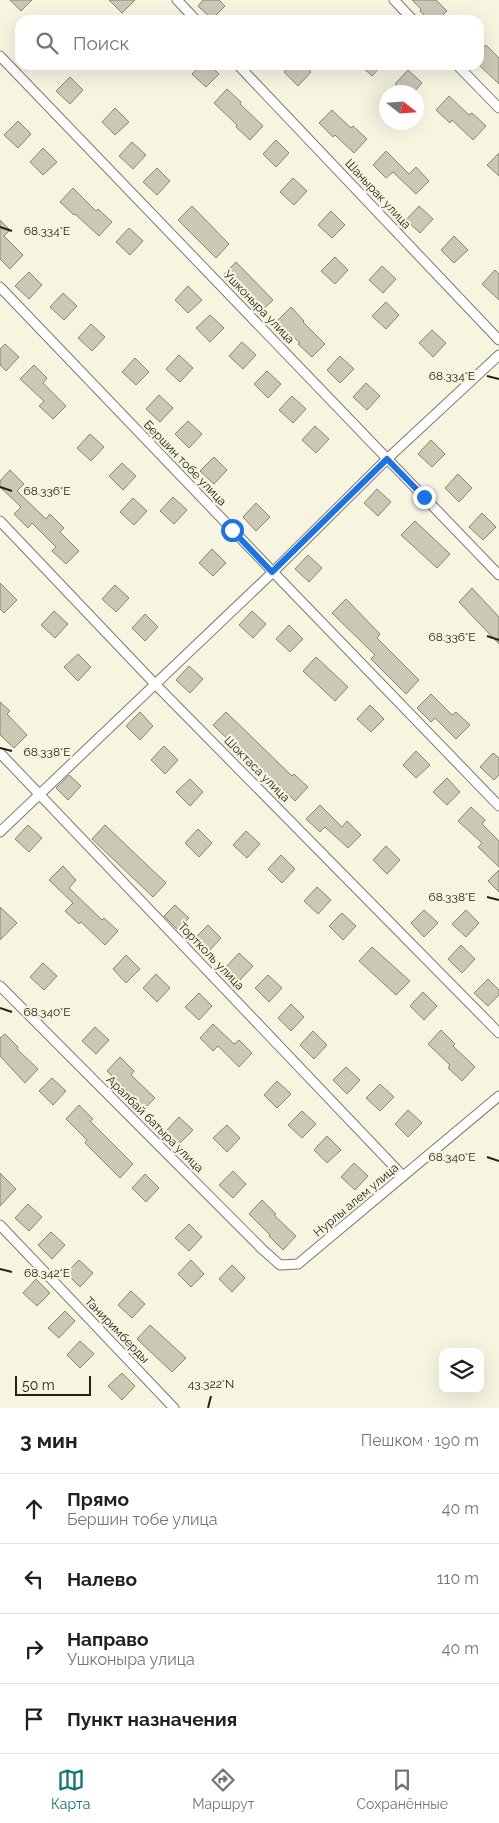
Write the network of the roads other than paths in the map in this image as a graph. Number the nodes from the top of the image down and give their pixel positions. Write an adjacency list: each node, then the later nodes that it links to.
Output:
1 (177, 0): 3 (street)
2 (394, 0): 4 (street)
3 (191, 15)
4 (408, 15)
5 (0, 56): 12 (street, Ушконыра улица)
6 (243, 70): 10 (street, Шанырак улица)
7 (462, 70): 8 (street)
8 (499, 108)
9 (0, 287): 14 (street, Бершин тобе улица)
10 (499, 340)
11 (499, 355): 12 (street)
12 (387, 459): 14 (street); 15 (street, Ушконыра улица)
13 (0, 521): 16 (street, Шоктаса улица)
14 (272, 572): 16 (street); 19 (street, Бершин тобе улица)
15 (499, 575)
16 (156, 684): 18 (street); 22 (street, Шоктаса улица)
17 (0, 753): 18 (street, Тортколь улица)
18 (39, 794): 20 (street); 24 (street, Тортколь улица)
19 (499, 806)
20 (0, 832)
21 (0, 986): 26 (street, Аралбай батыра улица)
22 (499, 1033)
23 (499, 1096): 24 (street, Нурлы алем улица)
24 (404, 1176): 26 (street, Нурлы алем улица)
25 (0, 1225): 27 (street, Таниримберды)
26 (298, 1264)
27 (174, 1408)

